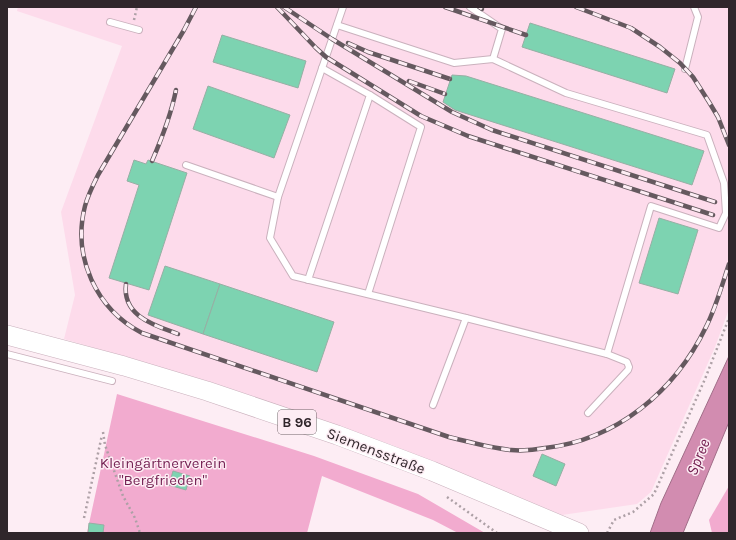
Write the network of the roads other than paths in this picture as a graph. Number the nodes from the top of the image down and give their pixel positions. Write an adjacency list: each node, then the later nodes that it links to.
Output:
1 (343, 7): 5 (lane)
2 (470, 7): 7 (lane)
3 (694, 7): 9 (lane)
4 (110, 22): 6 (lane)
5 (337, 26): 7 (lane); 8 (lane)
6 (139, 30)
7 (493, 59): 18 (lane)
8 (322, 68): 10 (lane); 12 (lane)
9 (685, 69)
10 (370, 95): 13 (lane); 14 (lane)
11 (186, 165): 12 (lane)
12 (278, 197): 13 (lane)
13 (308, 280): 14 (lane)
14 (368, 294): 15 (lane)
15 (466, 318): 18 (lane); 20 (lane)
16 (7, 335): 22 (main road, Siemensstraße / B 96)
17 (7, 354): 19 (lane)
18 (607, 354): 21 (lane)
19 (112, 381)
20 (433, 405)
21 (588, 413)
22 (579, 533)

